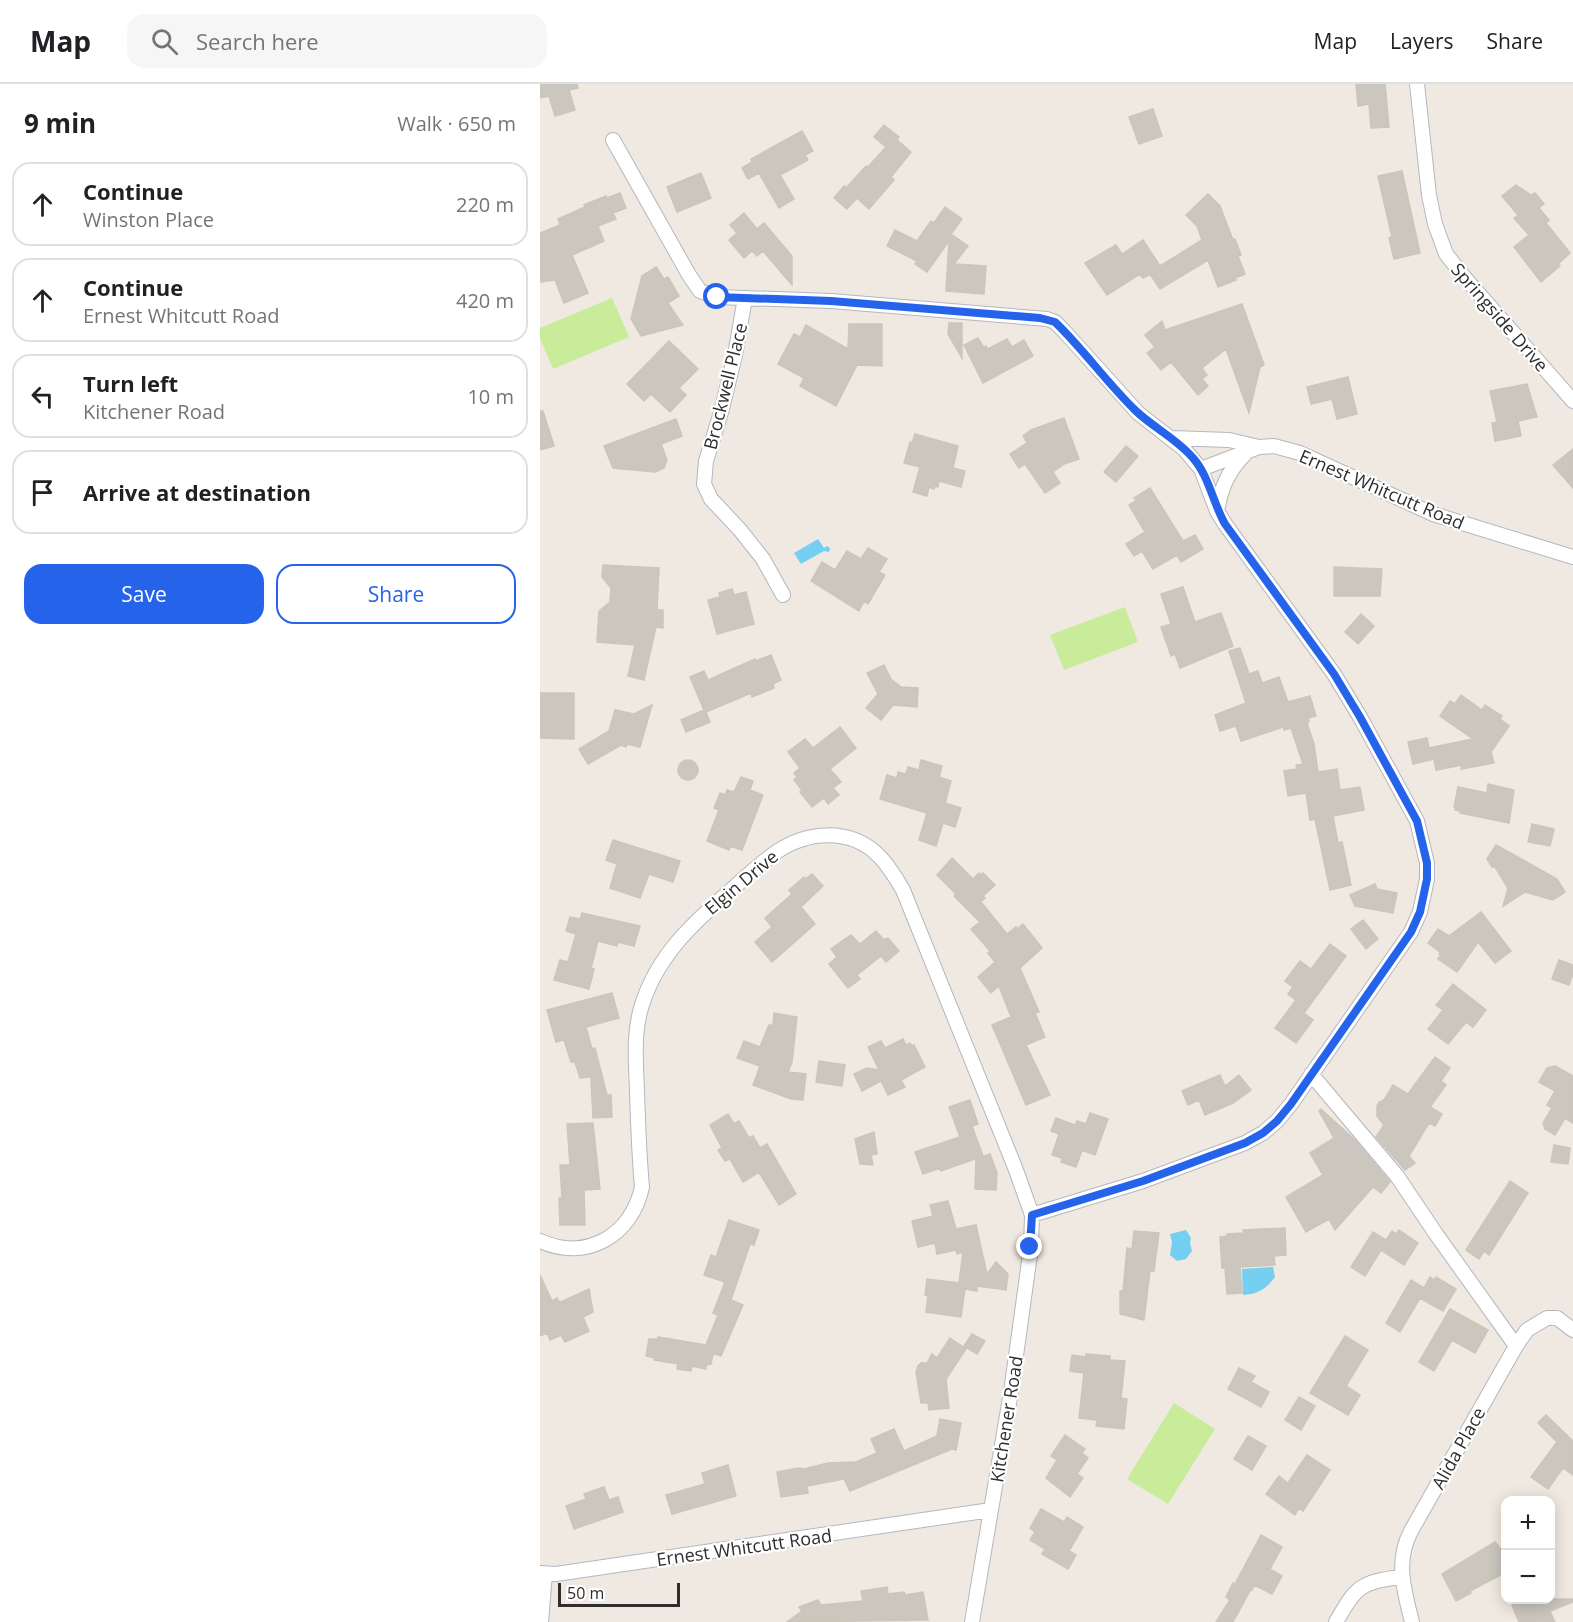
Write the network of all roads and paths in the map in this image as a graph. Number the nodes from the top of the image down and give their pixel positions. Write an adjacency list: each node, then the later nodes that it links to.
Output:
1 (1417, 84): 4 (street, Springside Drive)
2 (613, 140): 3 (street, Brockwell Place)
3 (745, 298): 5 (street); 10 (street, Brockwell Place)
4 (1573, 401)
5 (1172, 438): 6 (street, Ernest Whitcutt Road); 7 (street)
6 (1254, 449): 7 (street, Ernest Whitcutt Road); 8 (street); 9 (street, Ernest Whitcutt Road)
7 (1201, 469): 8 (street)
8 (1217, 511): 11 (street)
9 (1573, 557)
10 (783, 595)
11 (1311, 1074): 12 (street); 15 (street)
12 (1032, 1215): 13 (street, Elgin Drive); 16 (street, Kitchener Road)
13 (540, 1241)
14 (1573, 1330): 15 (street, Alida Place)
15 (1516, 1346): 18 (street, Alida Place)
16 (991, 1510): 17 (street, Ernest Whitcutt Road); 20 (street, Kitchener Road)
17 (542, 1574): 19 (street, Ernest Whitcutt Road)
18 (1401, 1577): 21 (street); 22 (street, Alida Place)
19 (541, 1622)
20 (972, 1622)
21 (1336, 1622)
22 (1412, 1622)

